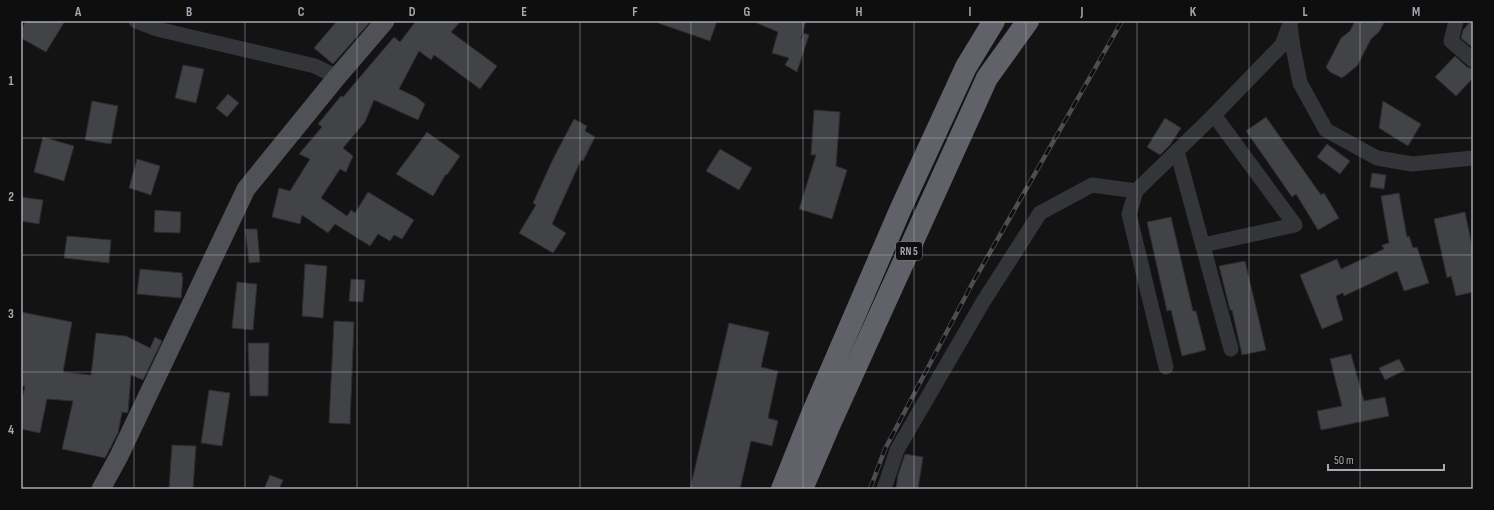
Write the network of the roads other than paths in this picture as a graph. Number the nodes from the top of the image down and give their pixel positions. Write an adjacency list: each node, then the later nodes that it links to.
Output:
1 (136, 21): 7 (street)
2 (385, 21): 9 (main road)
3 (1028, 21): 19 (highway, RN 5)
4 (1456, 21): 8 (street)
5 (1290, 22): 10 (street); 12 (street)
6 (987, 23): 18 (highway, RN 5)
7 (159, 25): 9 (street)
8 (1473, 60)
9 (337, 77): 17 (main road)
10 (1214, 115): 11 (street); 14 (street)
11 (1177, 151): 13 (street); 14 (street)
12 (1473, 158)
13 (1136, 191): 16 (street); 20 (street)
14 (1202, 245): 15 (street)
15 (1231, 349)
16 (1166, 367)
17 (101, 489)
18 (782, 489)
19 (802, 489)
20 (884, 489)

